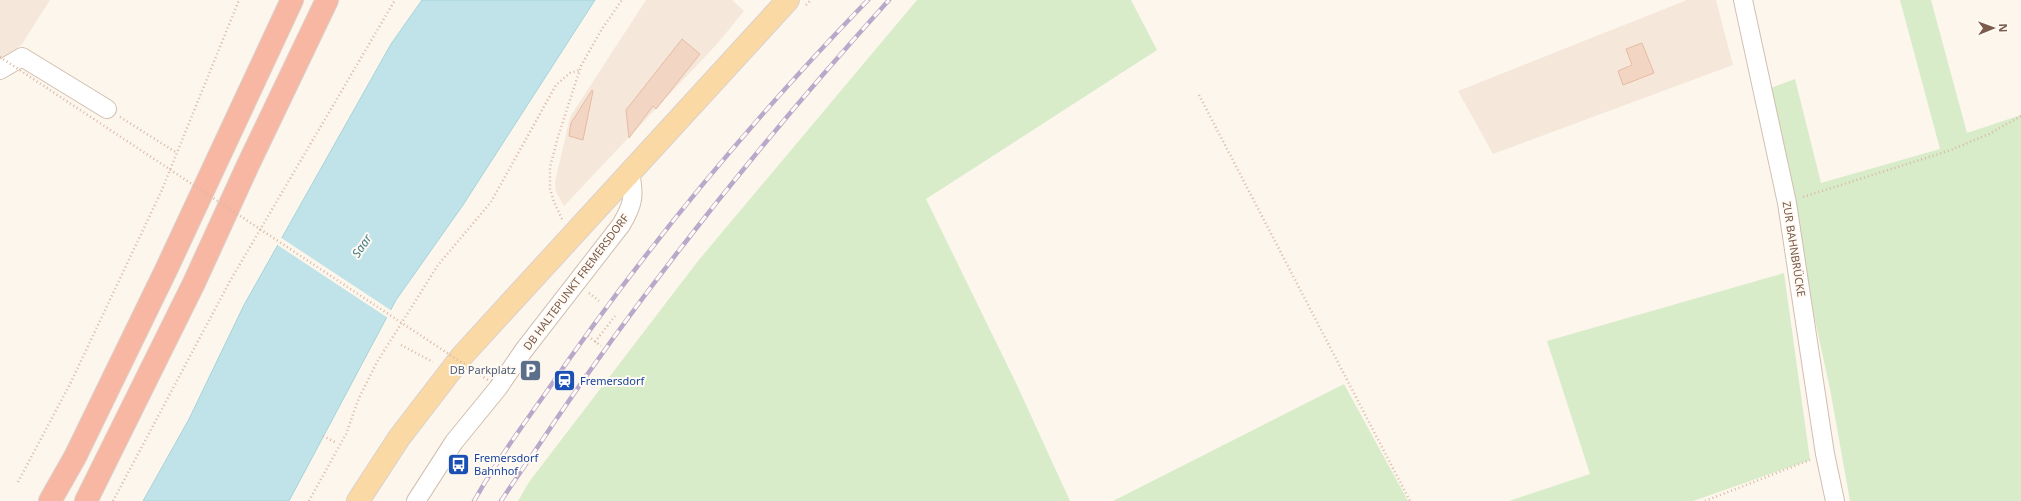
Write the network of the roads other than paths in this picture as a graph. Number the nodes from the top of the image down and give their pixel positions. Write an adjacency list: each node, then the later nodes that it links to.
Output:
1 (292, 0): 8 (highway)
2 (327, 0): 9 (highway)
3 (788, 0): 7 (main road)
4 (1743, 0): 12 (street, ZUR BAHNBRÜCKE)
5 (0, 70): 6 (street)
6 (107, 110)
7 (630, 173): 10 (main road); 11 (street, DB HALTEPUNKT FREMERSDORF)
8 (50, 501)
9 (86, 501)
10 (358, 501)
11 (416, 501)
12 (1835, 501)

